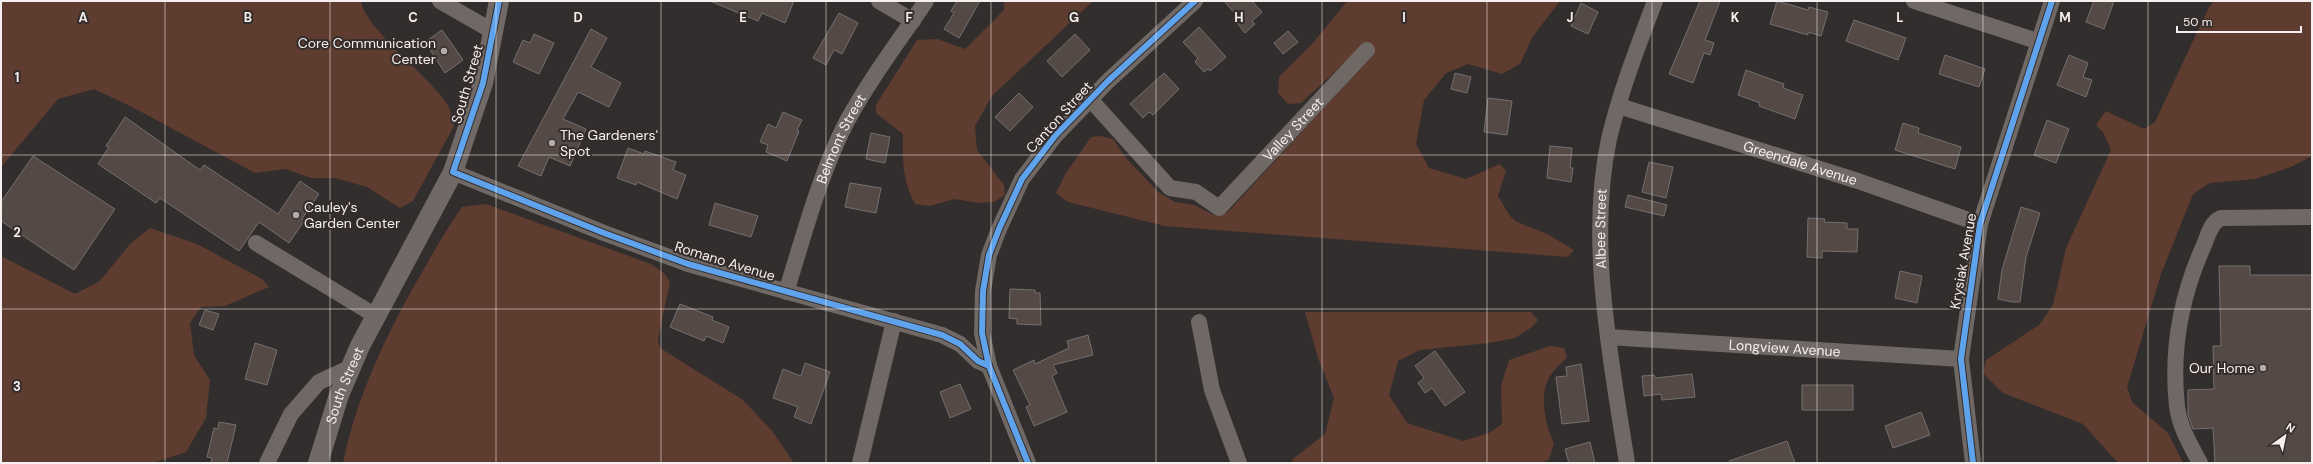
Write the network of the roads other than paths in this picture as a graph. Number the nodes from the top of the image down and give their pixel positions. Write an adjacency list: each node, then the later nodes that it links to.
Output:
1 (440, 1): 10 (street)
2 (499, 1): 10 (main road, South Street)
3 (879, 1): 9 (street)
4 (926, 1): 9 (street, Belmont Street)
5 (1195, 1): 13 (street, Canton Street)
6 (1655, 1): 14 (street, Albee Street)
7 (1914, 1): 11 (street)
8 (2052, 1): 11 (street, Krysiak Avenue)
9 (913, 21): 19 (street, Belmont Street)
10 (494, 32): 15 (main road, South Street)
11 (2037, 41): 17 (street, Krysiak Avenue)
12 (1367, 50): 13 (street, Valley Street)
13 (1090, 99): 25 (street, Canton Street)
14 (1619, 106): 17 (street, Greendale Avenue); 23 (street, Albee Street)
15 (453, 172): 19 (street, Romano Avenue); 20 (main road, South Street)
16 (2312, 217): 34 (street)
17 (1980, 224): 24 (street, Krysiak Avenue)
18 (256, 243): 20 (street)
19 (786, 292): 21 (street, Romano Avenue)
20 (376, 316): 26 (main road, South Street)
21 (894, 321): 25 (street, Romano Avenue); 29 (street)
22 (1199, 322): 31 (street)
23 (1608, 337): 24 (street, Longview Avenue); 32 (street, Albee Street)
24 (1961, 360): 33 (street, Krysiak Avenue)
25 (989, 366): 30 (street, Canton Street)
26 (351, 367): 27 (street); 28 (main road, South Street)
27 (267, 463)
28 (318, 463)
29 (860, 463)
30 (1028, 463)
31 (1239, 463)
32 (1627, 463)
33 (1973, 463)
34 (2200, 463)

